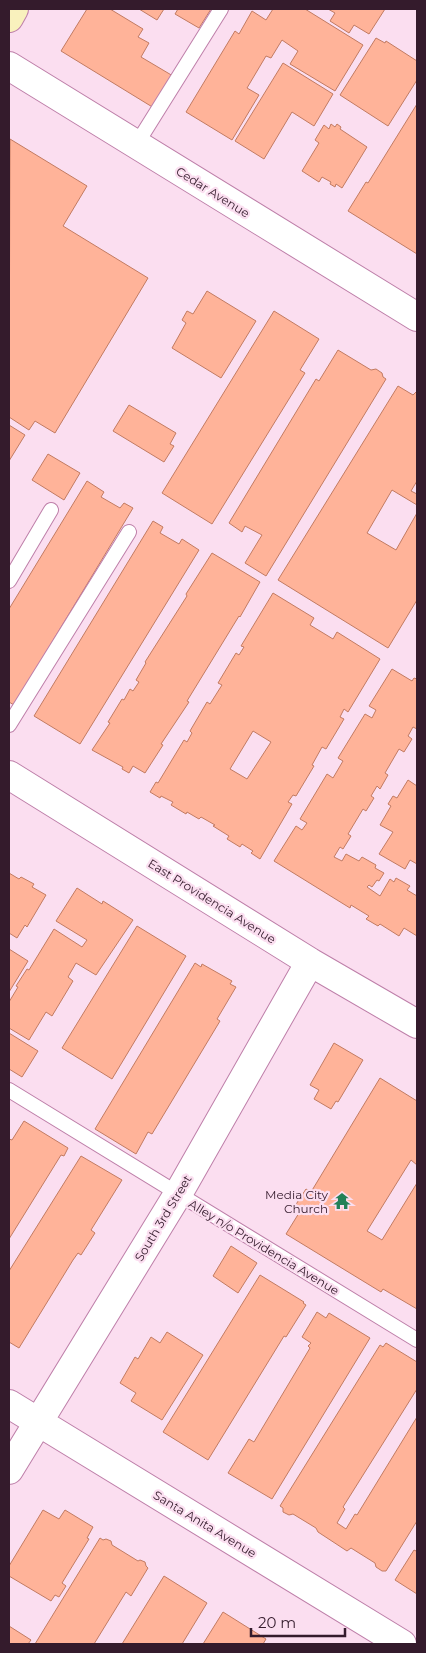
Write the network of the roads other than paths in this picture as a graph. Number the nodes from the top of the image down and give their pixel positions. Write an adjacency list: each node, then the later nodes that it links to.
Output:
1 (14, 9): 3 (main road)
2 (222, 9): 5 (lane)
3 (9, 18)
4 (9, 66): 5 (street, Cedar Avenue)
5 (136, 145): 6 (street, Cedar Avenue)
6 (417, 317)
7 (51, 510): 9 (lane)
8 (129, 532): 10 (lane)
9 (9, 581)
10 (9, 725)
11 (9, 775): 12 (street, East Providencia Avenue)
12 (310, 962): 13 (street, East Providencia Avenue); 15 (street, South 3rd Street)
13 (417, 1024)
14 (9, 1090): 15 (lane, Alley n/o Providencia Avenue)
15 (178, 1194): 16 (lane, Alley n/o Providencia Avenue); 18 (street, South 3rd Street)
16 (417, 1340)
17 (9, 1404): 18 (street, Santa Anita Avenue)
18 (38, 1422): 19 (street, South 3rd Street); 20 (street, Santa Anita Avenue)
19 (9, 1470)
20 (402, 1644)

